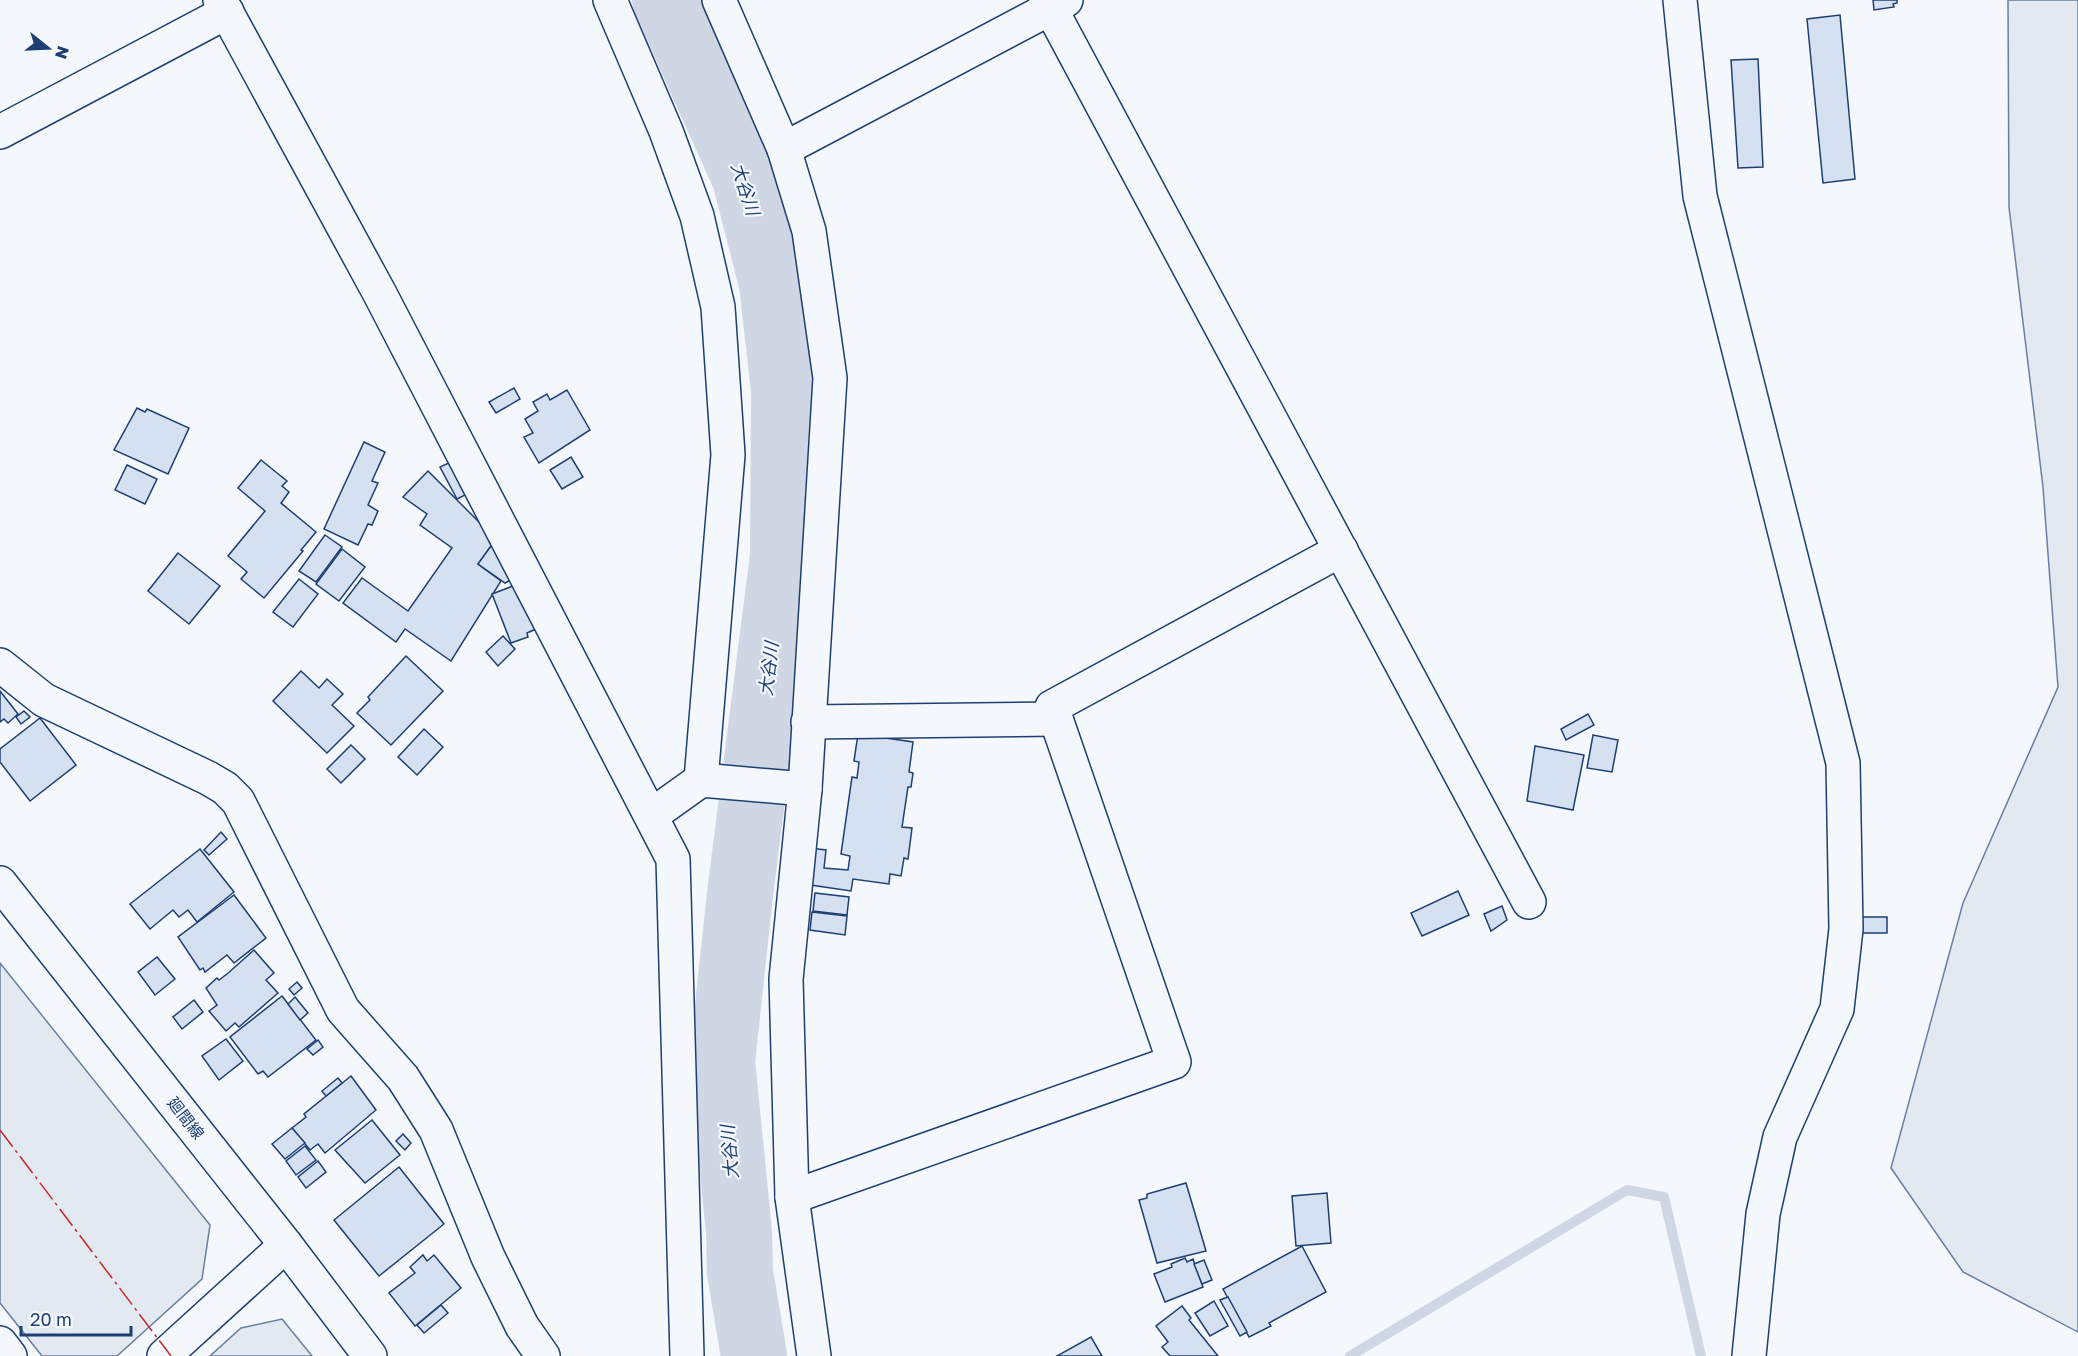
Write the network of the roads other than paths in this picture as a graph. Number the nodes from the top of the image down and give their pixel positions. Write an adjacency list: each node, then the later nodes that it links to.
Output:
1 (610, 0): 12 (street)
2 (719, 0): 7 (street)
3 (1680, 0): 26 (street)
4 (1054, 3): 7 (street); 8 (street)
5 (223, 6): 6 (street); 14 (street)
6 (0, 132)
7 (784, 149): 11 (street)
8 (1341, 550): 10 (street); 16 (street)
9 (0, 665): 23 (street)
10 (1056, 719): 11 (street); 17 (street)
11 (808, 722): 13 (street)
12 (700, 780): 13 (street); 14 (street)
13 (806, 789): 17 (street)
14 (652, 815): 24 (street)
15 (0, 883): 18 (street, 廻間線)
16 (1528, 902)
17 (792, 1197): 25 (street)
18 (286, 1245): 21 (street); 22 (street, 廻間線)
19 (0, 1343): 20 (street)
20 (10, 1356)
21 (164, 1356)
22 (370, 1356)
23 (543, 1356)
24 (687, 1356)
25 (814, 1356)
26 (1749, 1356)

